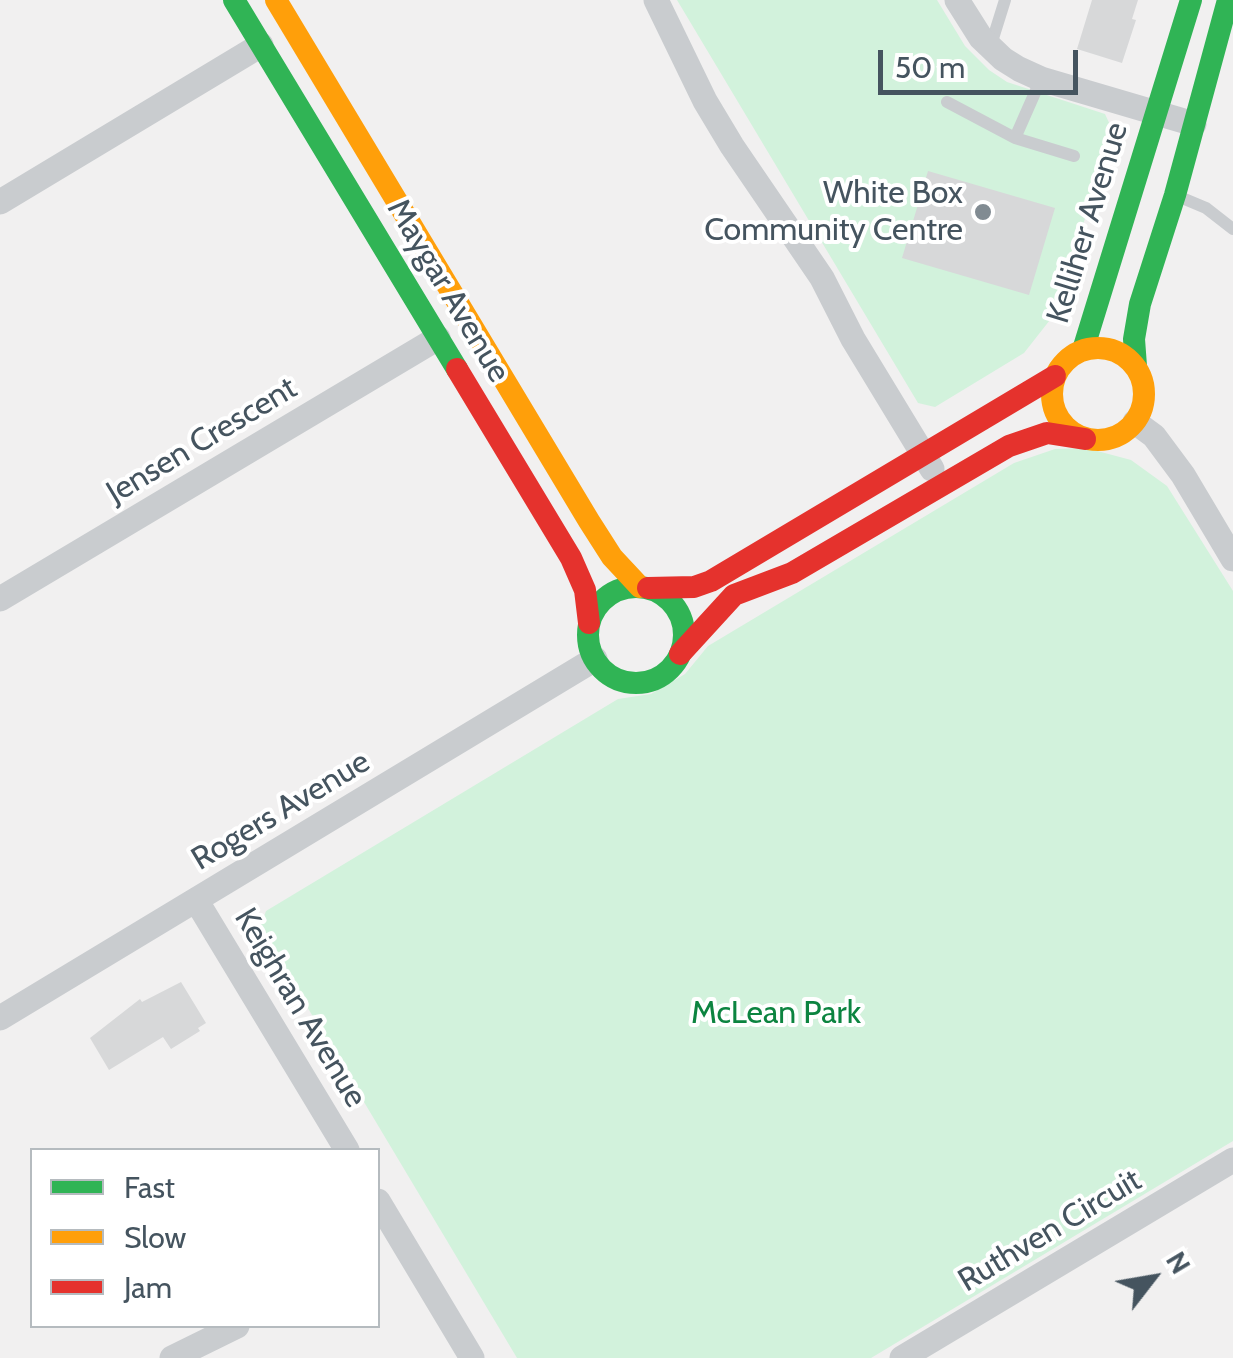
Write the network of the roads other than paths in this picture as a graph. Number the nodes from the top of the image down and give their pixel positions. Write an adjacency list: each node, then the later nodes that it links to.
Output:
1 (234, 0): 9 (street, Maygar Avenue)
2 (276, 0): 8 (street, Maygar Avenue)
3 (656, 0): 27 (street)
4 (957, 0): 10 (street)
5 (1005, 0): 10 (lane)
6 (1191, 0): 13 (street, Kelliher Avenue)
7 (1227, 15): 14 (street)
8 (291, 25): 9 (street); 20 (street, Maygar Avenue)
9 (261, 45): 18 (street); 21 (street, Maygar Avenue)
10 (990, 48): 11 (street)
11 (1041, 79): 13 (street); 15 (lane)
12 (948, 102): 15 (lane)
13 (1156, 112): 14 (street); 22 (street, Kelliher Avenue)
14 (1194, 124): 17 (street)
15 (1015, 138): 16 (lane)
16 (1074, 156)
17 (1175, 195): 19 (lane); 23 (street)
18 (0, 202)
19 (1233, 229)
20 (467, 320): 21 (street); 30 (street, Maygar Avenue)
21 (438, 338): 31 (street, Jensen Crescent); 32 (street, Maygar Avenue)
22 (1083, 350): 23 (street); 24 (street)
23 (1136, 366): 25 (street)
24 (1055, 376): 26 (street); 27 (street)
25 (1136, 422): 26 (street); 29 (street)
26 (1085, 438): 28 (street)
27 (924, 454): 28 (street); 30 (street)
28 (942, 485): 33 (street)
29 (1233, 559)
30 (644, 588): 32 (street); 33 (street)
31 (0, 599)
32 (589, 623): 34 (street)
33 (680, 654): 34 (street)
34 (595, 660): 35 (street, Rogers Avenue)
35 (196, 900): 36 (street, Rogers Avenue); 37 (street, Keighran Avenue)
36 (0, 1018)
37 (346, 1148)
38 (1233, 1160): 44 (street, Ruthven Circuit)
39 (380, 1209): 40 (street)
40 (387, 1237): 43 (street)
41 (233, 1328): 42 (street)
42 (172, 1358)
43 (472, 1358)
44 (902, 1358)

